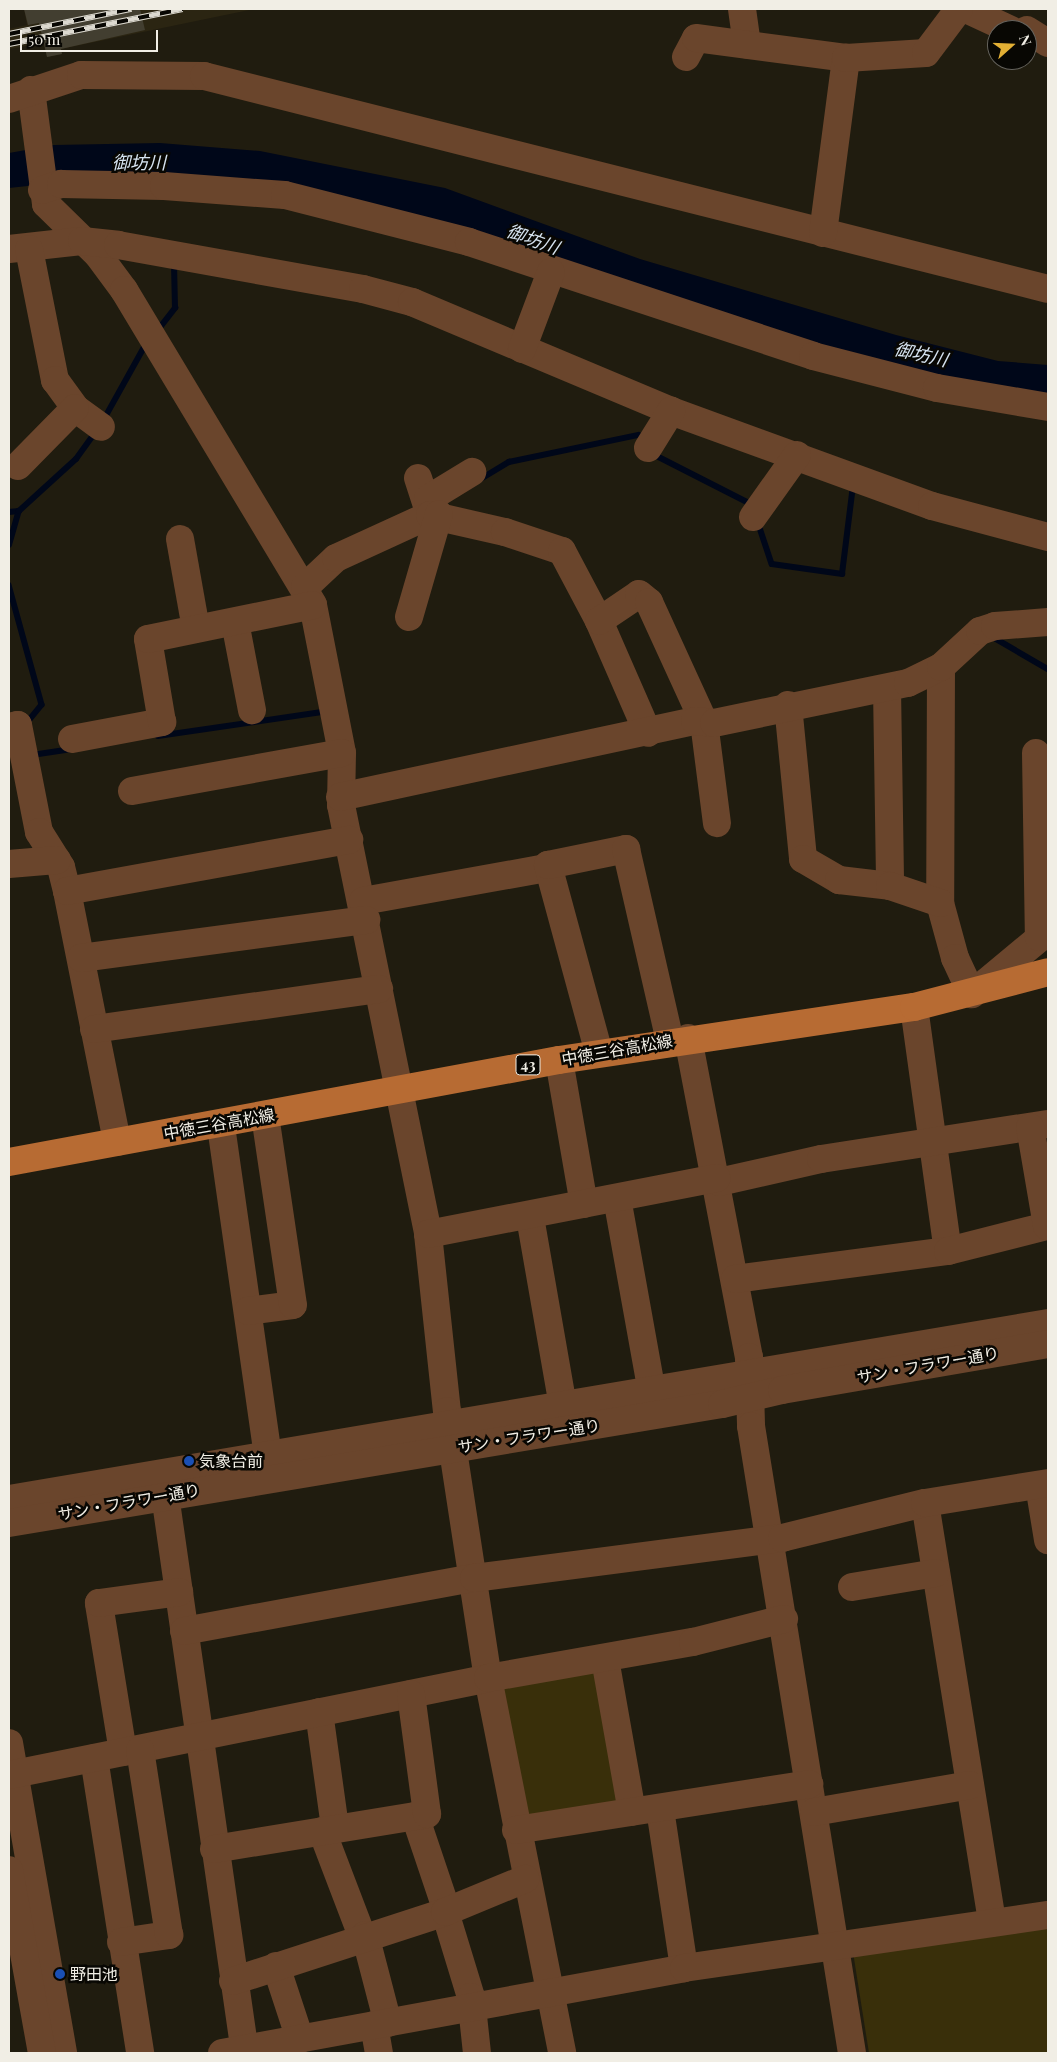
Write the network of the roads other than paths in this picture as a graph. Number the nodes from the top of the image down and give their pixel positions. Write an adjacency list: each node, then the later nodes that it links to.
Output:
1 (742, 9): 7 (street)
2 (959, 9): 9 (street)
3 (966, 9): 4 (street)
4 (1002, 20)
5 (1037, 36): 6 (street)
6 (1048, 43)
7 (747, 45): 8 (street); 9 (street)
8 (686, 57)
9 (846, 58): 12 (street)
10 (20, 95): 11 (street); 12 (street)
11 (42, 188): 13 (street); 15 (street)
12 (823, 234): 16 (street)
13 (82, 241): 14 (street); 17 (street); 30 (street)
14 (19, 249): 19 (street)
15 (551, 272): 17 (street); 18 (street)
16 (1048, 289)
17 (522, 349): 20 (street)
18 (1048, 407)
19 (75, 408): 21 (street); 24 (street)
20 (671, 411): 22 (street); 23 (street)
21 (101, 427)
22 (648, 448)
23 (797, 455): 27 (street); 28 (street)
24 (18, 466)
25 (472, 472): 26 (street)
26 (429, 502): 30 (street); 31 (street); 32 (street)
27 (753, 516)
28 (1048, 537)
29 (180, 539): 35 (street)
30 (309, 596): 33 (street); 44 (street)
31 (409, 617)
32 (599, 621): 40 (street); 42 (street)
33 (235, 622): 35 (street); 39 (street)
34 (1048, 622): 36 (street)
35 (196, 629): 43 (street)
36 (941, 667): 37 (street); 55 (street)
37 (887, 688): 38 (street); 53 (street)
38 (788, 705): 40 (street); 53 (street)
39 (252, 710)
40 (704, 722): 42 (street); 48 (street)
41 (9, 727): 50 (street)
42 (648, 733): 47 (street)
43 (72, 739)
44 (342, 753): 46 (street); 47 (street)
45 (1036, 753): 57 (street)
46 (132, 791)
47 (340, 797): 49 (street)
48 (717, 823)
49 (349, 840): 54 (street); 56 (street)
50 (57, 860): 51 (street); 54 (street)
51 (9, 864)
52 (547, 868): 56 (street); 64 (street); 65 (street)
53 (890, 886): 55 (street)
54 (67, 890): 58 (street)
55 (940, 904): 61 (street)
56 (365, 910): 58 (street); 60 (street)
57 (1044, 934): 61 (street)
58 (81, 958): 63 (street)
59 (1048, 972): 61 (main road, 中徳三谷高松線 / 43)
60 (379, 989): 63 (street); 67 (street)
61 (972, 994): 62 (main road, 中徳三谷高松線 / 43)
62 (914, 1006): 64 (main road, 中徳三谷高松線 / 43); 72 (street)
63 (94, 1029): 71 (street)
64 (679, 1040): 65 (main road, 中徳三谷高松線 / 43); 74 (street)
65 (599, 1053): 66 (main road, 中徳三谷高松線 / 43)
66 (559, 1060): 67 (main road, 中徳三谷高松線 / 43); 76 (street)
67 (402, 1090): 68 (main road, 中徳三谷高松線 / 43); 78 (street)
68 (265, 1116): 69 (main road, 中徳三谷高松線 / 43); 81 (street)
69 (221, 1126): 71 (main road, 中徳三谷高松線 / 43); 81 (street)
70 (1039, 1126): 72 (street); 79 (street)
71 (117, 1142): 73 (main road, 中徳三谷高松線 / 43)
72 (933, 1143): 74 (street); 79 (street)
73 (9, 1162)
74 (718, 1180): 75 (street); 80 (street)
75 (617, 1198): 76 (street); 85 (street)
76 (584, 1204): 77 (street)
77 (530, 1217): 78 (street); 86 (street)
78 (428, 1234): 87 (street)
79 (948, 1251): 80 (street)
80 (735, 1279): 84 (street)
81 (248, 1311): 88 (street)
82 (1048, 1324): 84 (street, サン・フラワー通り)
83 (1048, 1344): 84 (street, サン・フラワー通り)
84 (750, 1386): 85 (street, サン・フラワー通り); 87 (street, サン・フラワー通り); 94 (street)
85 (652, 1392): 86 (street, サン・フラワー通り)
86 (562, 1406): 87 (street, サン・フラワー通り)
87 (452, 1437): 88 (street, サン・フラワー通り); 90 (street, サン・フラワー通り); 97 (street)
88 (268, 1457): 91 (street, サン・フラワー通り)
89 (1044, 1484): 92 (street); 95 (street)
90 (165, 1495): 93 (street, サン・フラワー通り); 99 (street)
91 (9, 1499)
92 (925, 1503): 94 (street); 96 (street)
93 (9, 1523)
94 (770, 1540): 97 (street); 100 (street)
95 (1048, 1540)
96 (936, 1573): 98 (street); 112 (street)
97 (474, 1578): 101 (street); 103 (street)
98 (852, 1587)
99 (179, 1592): 101 (street); 108 (street)
100 (784, 1619): 102 (street); 111 (street)
101 (184, 1631): 106 (street)
102 (604, 1658): 103 (street); 114 (street)
103 (488, 1678): 104 (street); 118 (street)
104 (411, 1694): 105 (street); 116 (street)
105 (319, 1712): 106 (street); 117 (street)
106 (199, 1735): 108 (street); 119 (street)
107 (9, 1743): 110 (street)
108 (132, 1751): 109 (street); 126 (street)
109 (94, 1758): 110 (street); 126 (street)
110 (12, 1775): 137 (street)
111 (809, 1784): 113 (street); 115 (street)
112 (970, 1786): 115 (street); 124 (street)
113 (660, 1809): 114 (street); 129 (street)
114 (632, 1812): 118 (street)
115 (814, 1812): 127 (street)
116 (415, 1816): 117 (street); 122 (street)
117 (329, 1829): 119 (street); 125 (street)
118 (516, 1830): 121 (street)
119 (214, 1849): 130 (street)
120 (9, 1870): 136 (street)
121 (525, 1879): 122 (street); 131 (street)
122 (446, 1912): 125 (street); 132 (street)
123 (1048, 1915): 124 (street)
124 (992, 1923): 127 (street)
125 (364, 1936): 128 (street); 133 (street)
126 (122, 1942): 138 (street)
127 (837, 1945): 129 (street); 142 (street)
128 (276, 1966): 130 (street); 134 (street)
129 (684, 1968): 131 (street)
130 (233, 1981): 135 (street)
131 (553, 1994): 132 (street); 141 (street)
132 (471, 2007): 133 (street); 140 (street)
133 (381, 2024): 134 (street); 139 (street)
134 (300, 2039): 135 (street)
135 (237, 2052)
136 (42, 2053)
137 (63, 2053)
138 (140, 2053)
139 (380, 2053)
140 (477, 2053)
141 (562, 2053)
142 (852, 2053)

